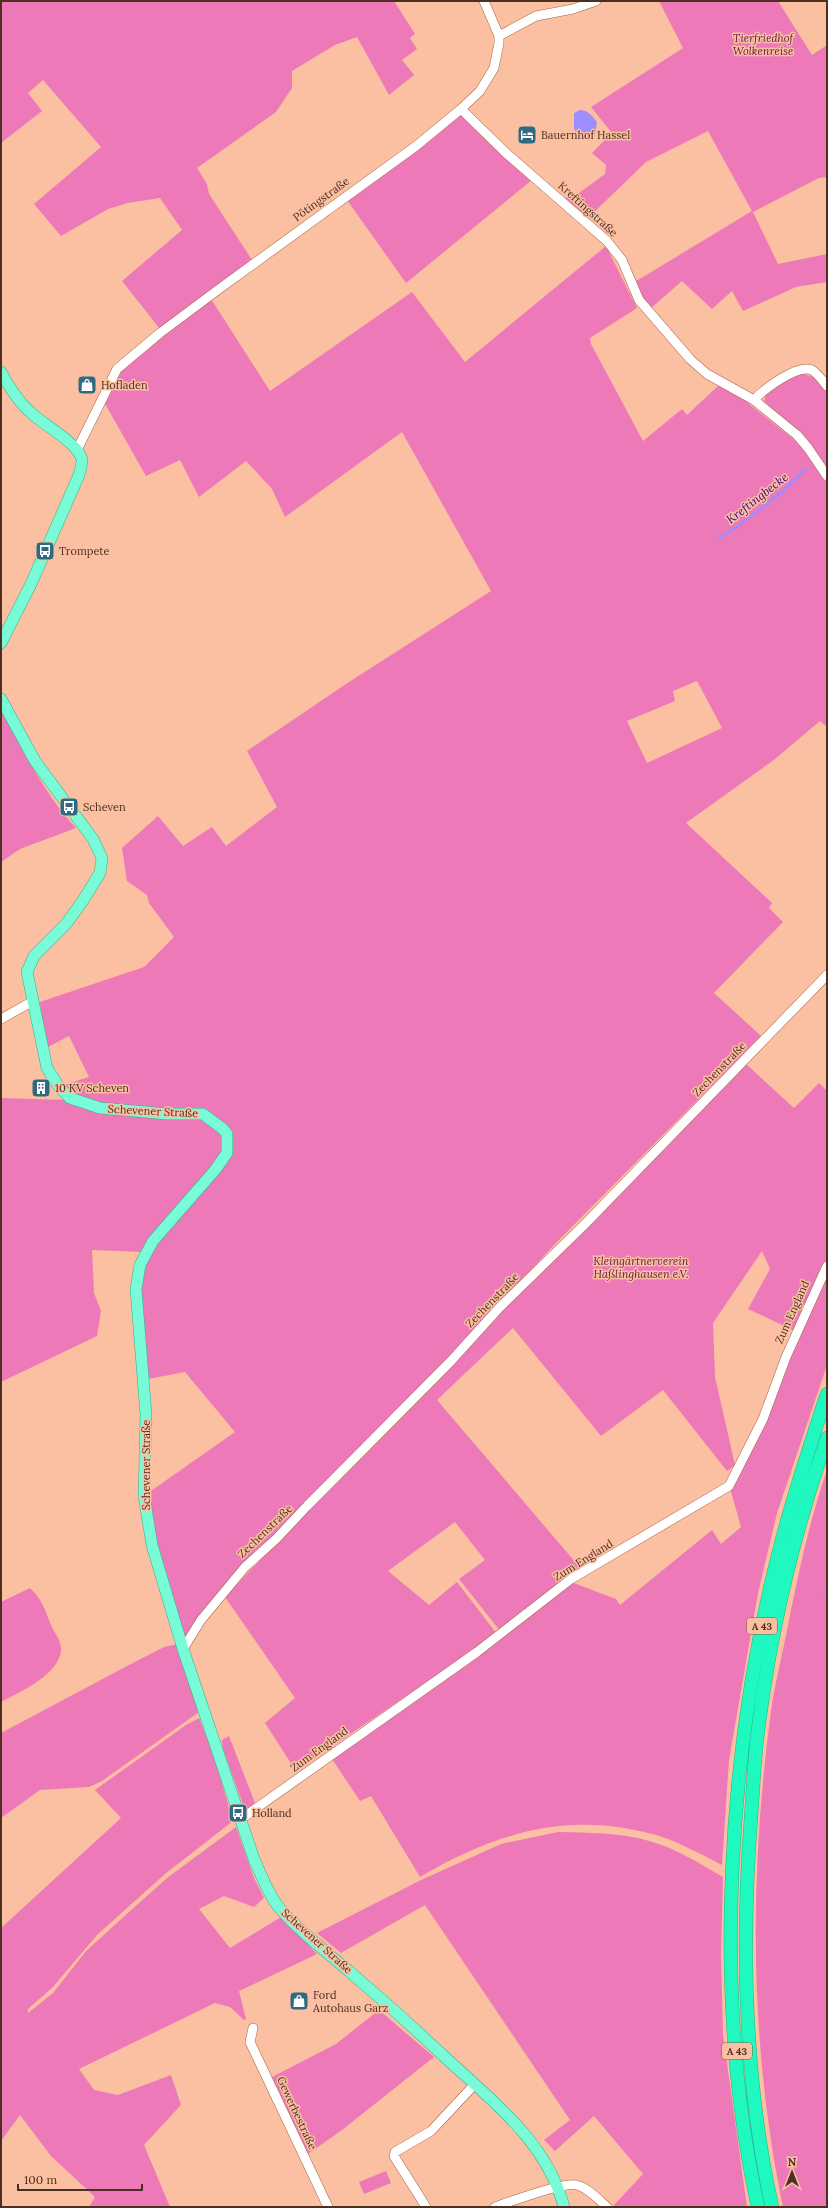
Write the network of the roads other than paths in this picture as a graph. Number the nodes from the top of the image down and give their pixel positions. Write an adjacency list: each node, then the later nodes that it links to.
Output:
1 (484, 1): 3 (street)
2 (596, 1): 3 (street)
3 (499, 36): 4 (street, Pötingstraße)
4 (461, 109): 7 (street, Kreftingstraße); 8 (street, Pötingstraße)
5 (1, 372): 8 (main road)
6 (827, 386): 7 (street)
7 (754, 400): 9 (street, Kreftingstraße)
8 (77, 450): 10 (main road)
9 (827, 476)
10 (1, 643)
11 (1, 699): 13 (main road, Schevener Straße)
12 (827, 975): 18 (street, Zechenstraße)
13 (34, 1001): 14 (street); 18 (main road, Schevener Straße)
14 (1, 1019)
15 (827, 1266): 19 (street, Zum England)
16 (827, 1394): 28 (highway, A 43)
17 (827, 1438): 29 (highway, A 43)
18 (183, 1649): 19 (main road, Schevener Straße)
19 (241, 1819): 21 (main road, Schevener Straße)
20 (252, 2028): 23 (street, Gewerbestraße)
21 (475, 2084): 22 (main road, Schevener Straße); 24 (street)
22 (558, 2186): 25 (street); 26 (main road, Schevener Straße); 27 (street)
23 (328, 2207)
24 (426, 2207)
25 (495, 2207)
26 (564, 2207)
27 (607, 2207)
28 (758, 2207)
29 (772, 2207)

